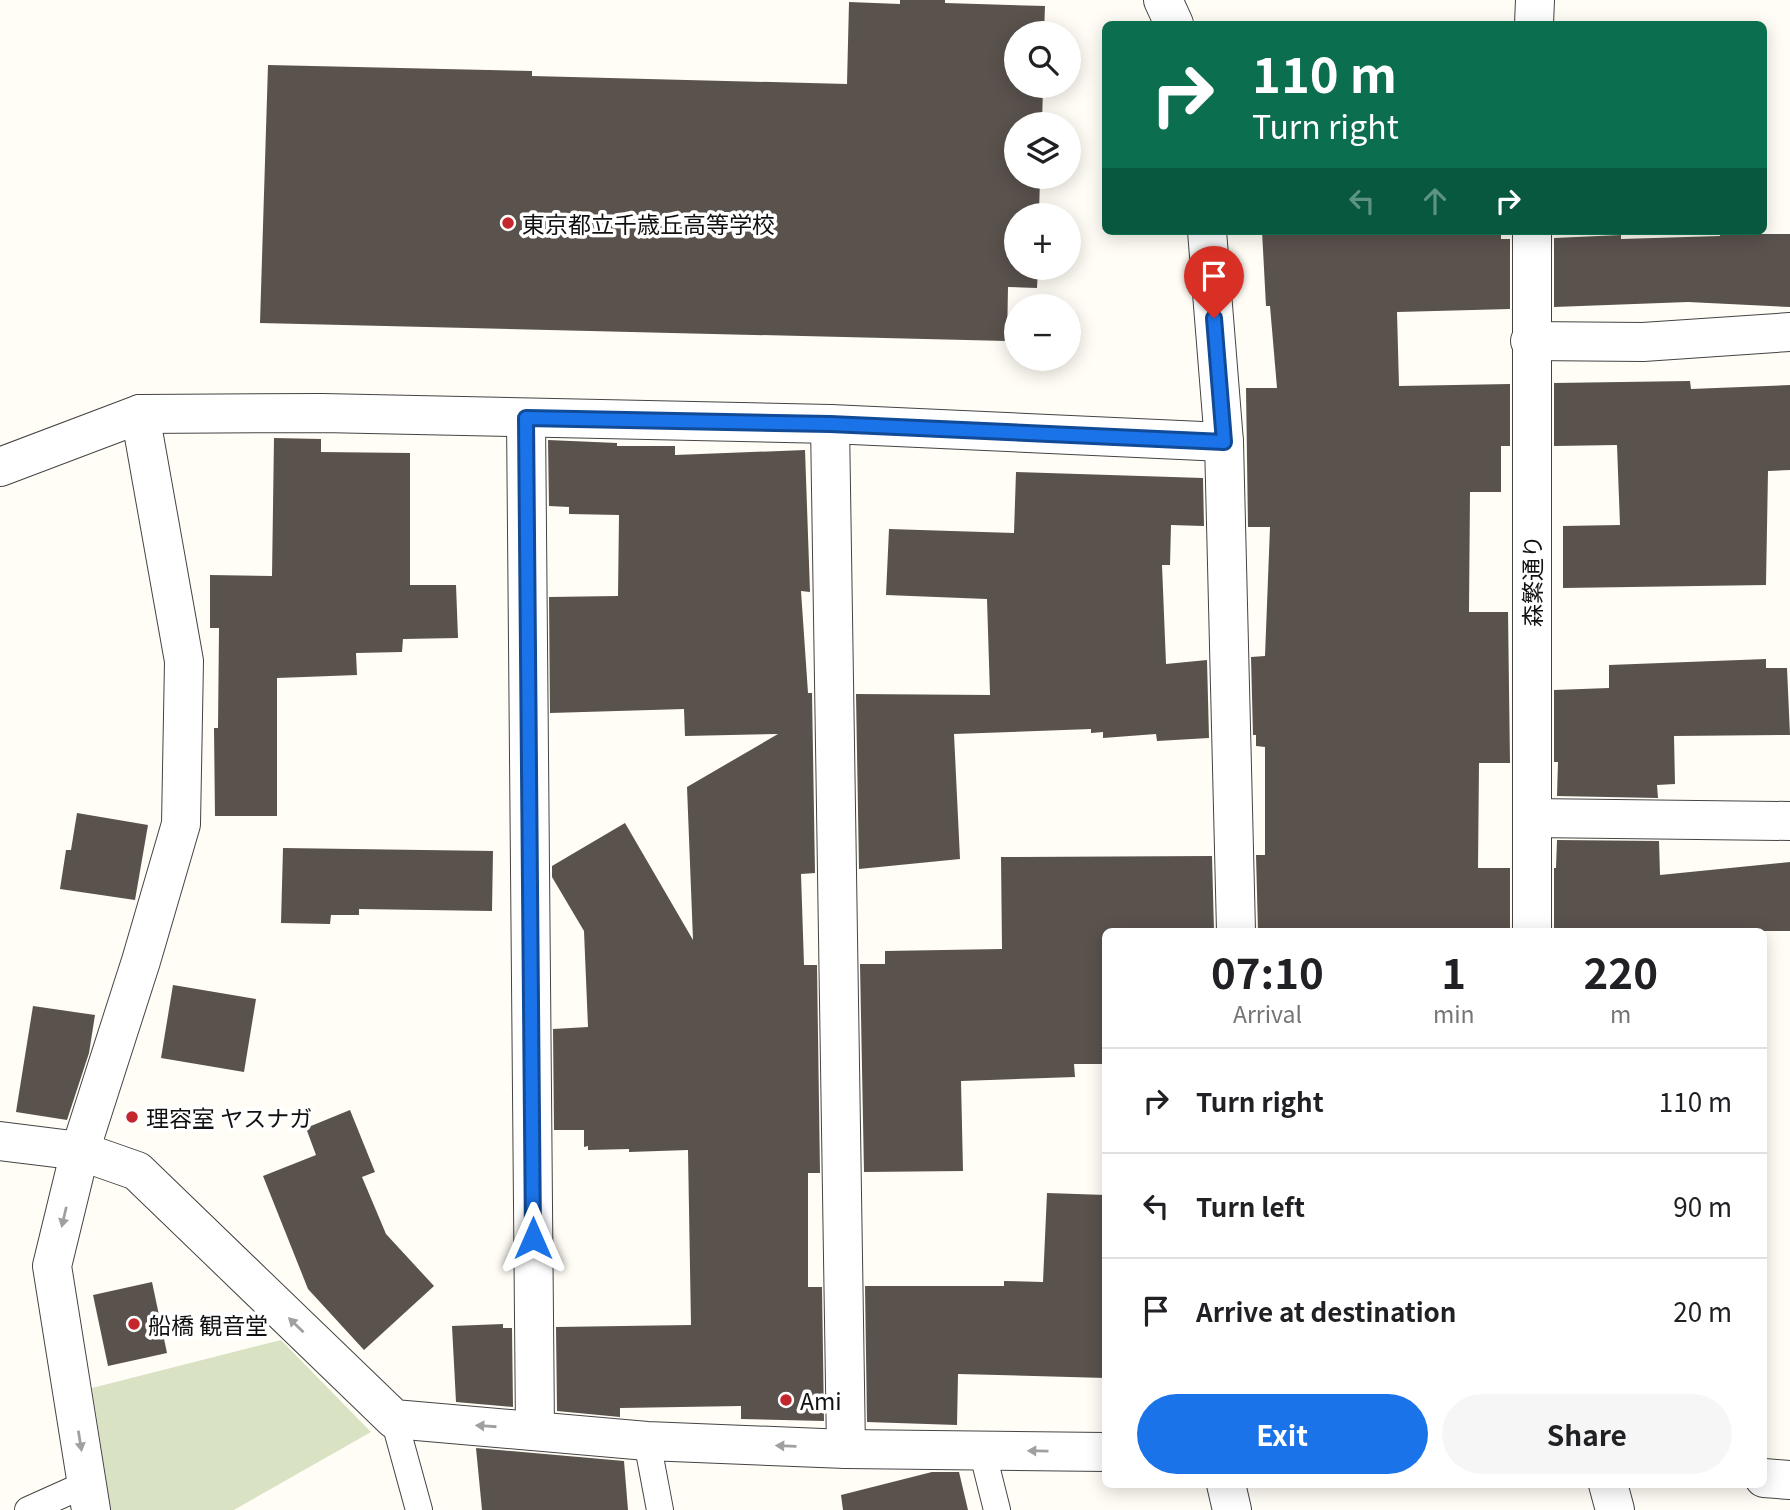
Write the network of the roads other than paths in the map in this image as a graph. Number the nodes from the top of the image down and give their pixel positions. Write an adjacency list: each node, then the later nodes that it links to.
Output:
1 (1163, 0): 3 (street)
2 (1535, 0): 4 (street)
3 (1173, 21)
4 (1534, 21)
5 (1207, 235): 12 (street)
6 (1532, 235): 8 (street, 森繁通り)
7 (1790, 332): 8 (street)
8 (1530, 341): 14 (street, 森繁通り)
9 (140, 414): 10 (street); 13 (street); 19 (street)
10 (526, 418): 11 (street); 21 (street)
11 (830, 424): 12 (street); 23 (street)
12 (1224, 442): 16 (street)
13 (0, 467)
14 (1532, 818): 15 (street); 17 (street, 森繁通り)
15 (1790, 821)
16 (1236, 928)
17 (1532, 928)
18 (0, 1141): 19 (street)
19 (80, 1151): 20 (street, one-way to 19); 30 (street, one-way to 30)
20 (394, 1419): 21 (street, one-way to 20); 32 (lane)
21 (535, 1430): 22 (street)
22 (647, 1441): 23 (street, one-way to 22); 33 (lane)
23 (846, 1449): 24 (street)
24 (982, 1450): 25 (street, one-way to 24); 34 (lane)
25 (1102, 1452)
26 (1767, 1478): 27 (street)
27 (1790, 1480)
28 (1227, 1488): 35 (street)
29 (1609, 1488): 36 (street)
30 (89, 1497): 31 (lane)
31 (28, 1510)
32 (419, 1510)
33 (660, 1510)
34 (997, 1510)
35 (1232, 1510)
36 (1615, 1510)

